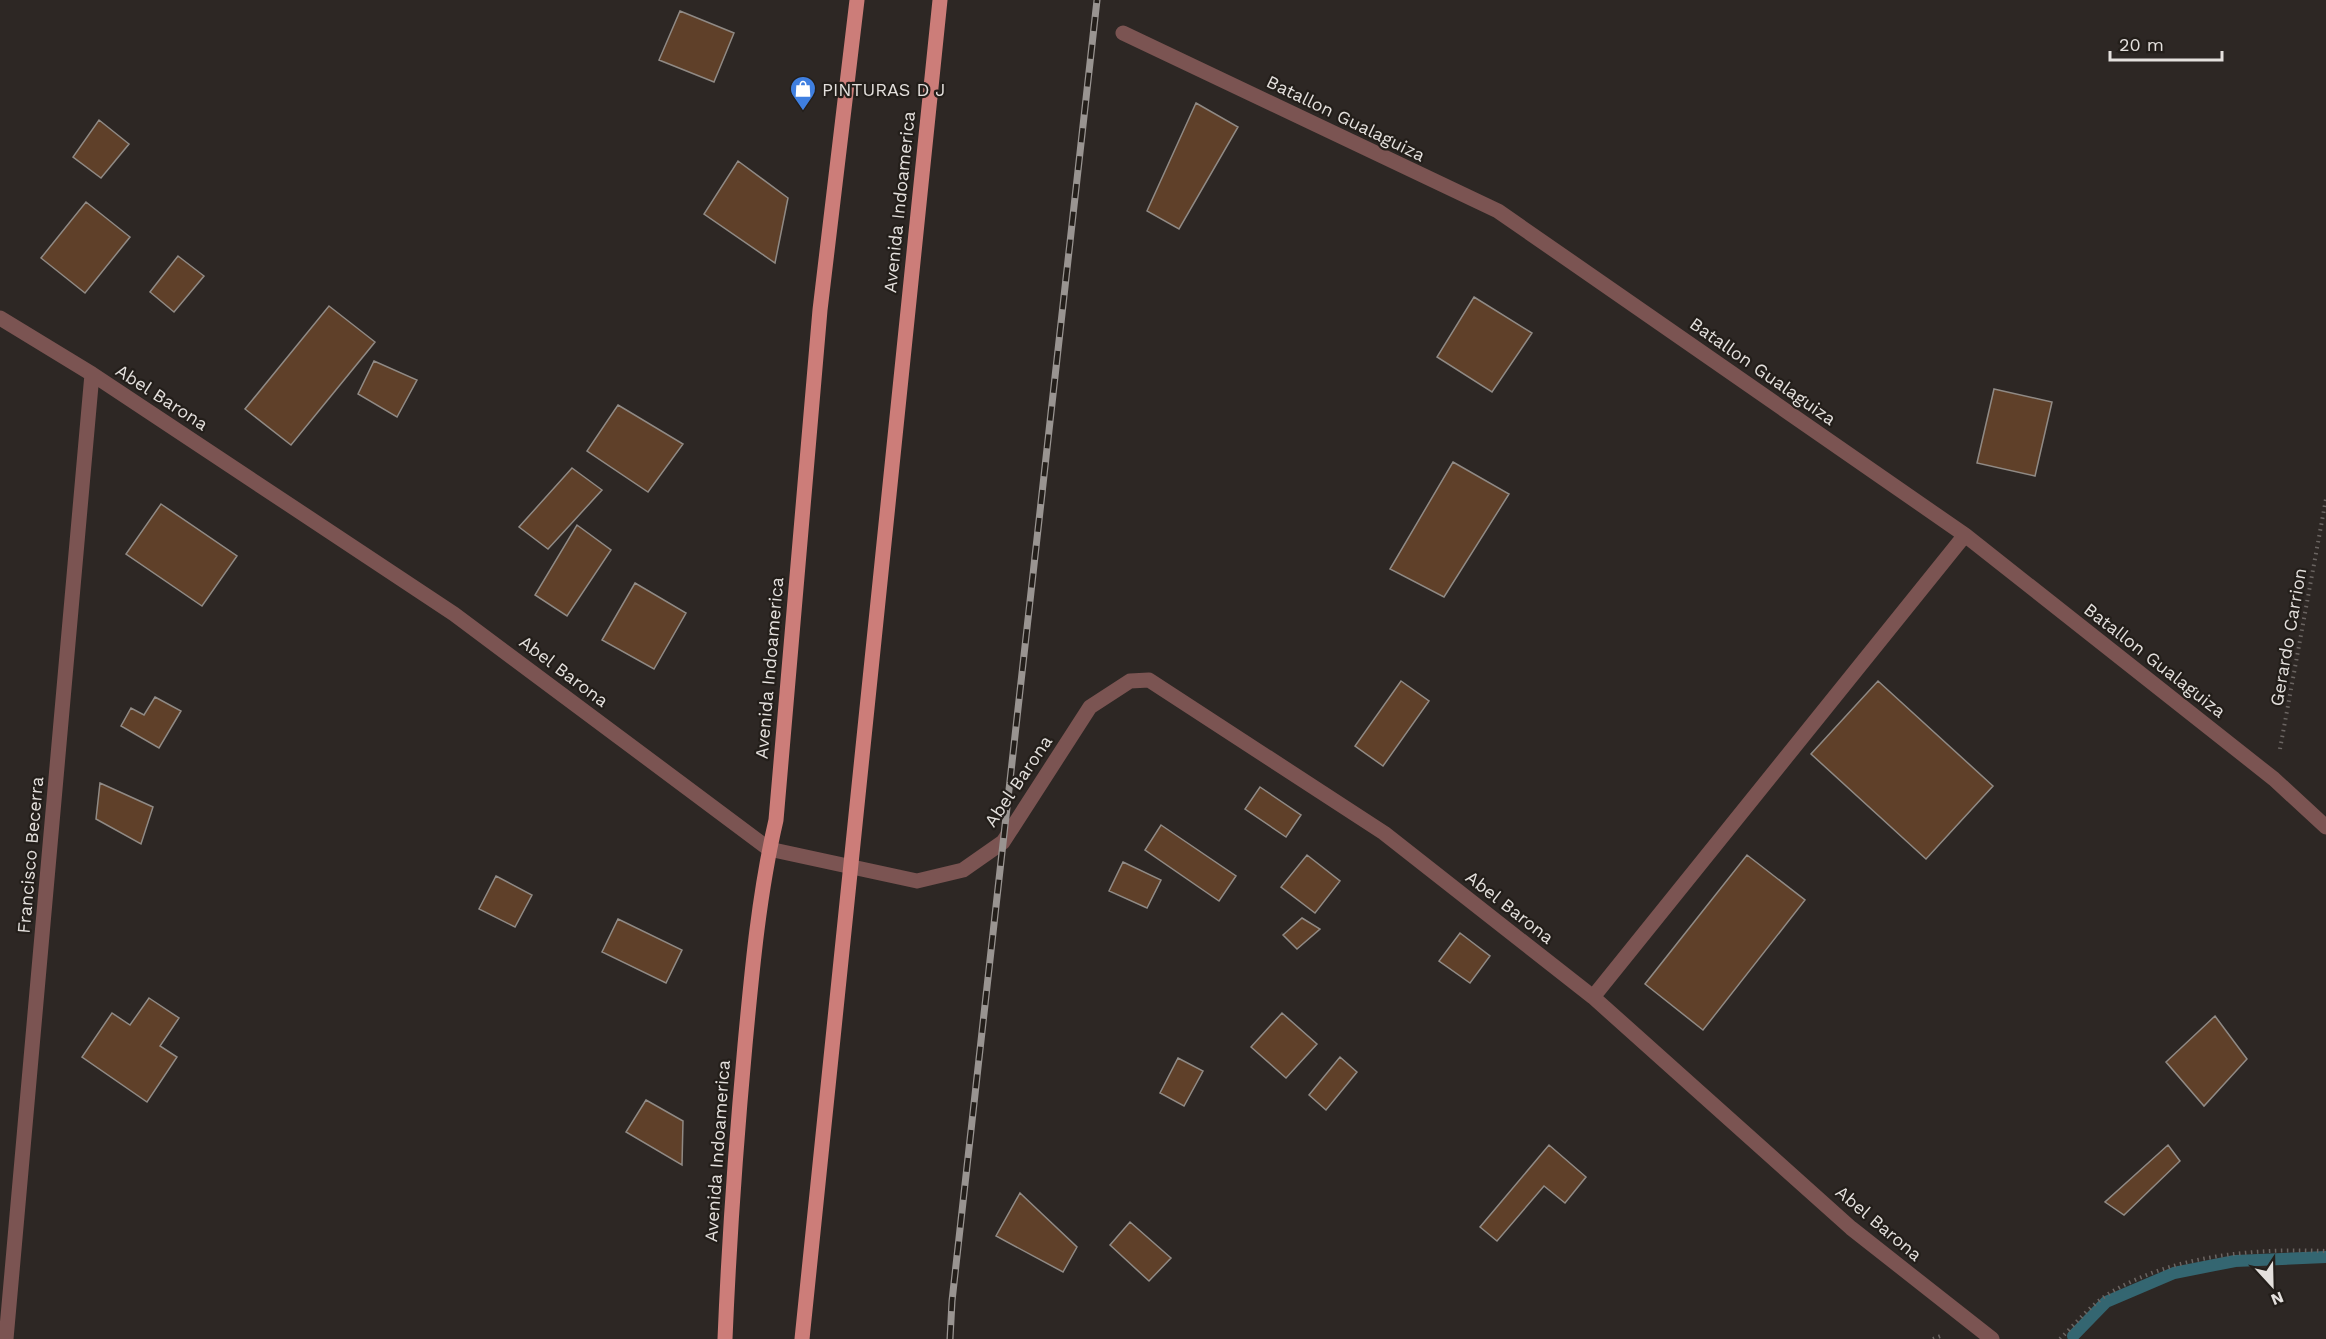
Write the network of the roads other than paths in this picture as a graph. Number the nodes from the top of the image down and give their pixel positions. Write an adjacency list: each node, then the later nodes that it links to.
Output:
1 (857, 0): 8 (main road, Avenida Indoamerica)
2 (939, 0): 9 (main road, Avenida Indoamerica)
3 (1123, 33): 6 (street, Batallon Gualaguiza)
4 (0, 318): 5 (street, Abel Barona)
5 (92, 374): 8 (street, Abel Barona); 11 (street, Francisco Becerra)
6 (1965, 535): 7 (street, Batallon Gualaguiza); 10 (street)
7 (2326, 827)
8 (769, 849): 9 (street, Abel Barona); 12 (main road, Avenida Indoamerica)
9 (851, 865): 10 (street, Abel Barona); 13 (main road, Avenida Indoamerica)
10 (1593, 997): 14 (street, Abel Barona)
11 (6, 1339)
12 (725, 1339)
13 (802, 1339)
14 (1992, 1339)

